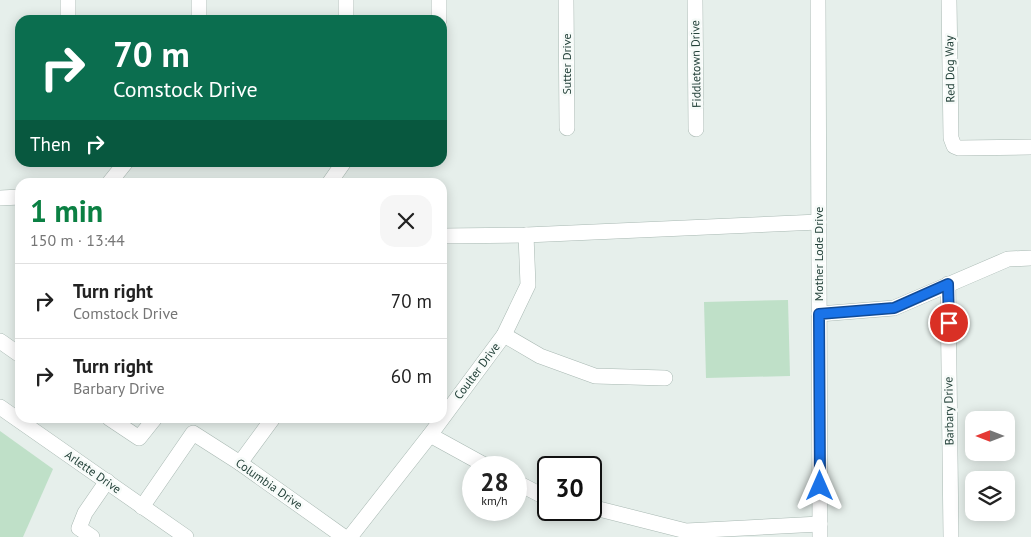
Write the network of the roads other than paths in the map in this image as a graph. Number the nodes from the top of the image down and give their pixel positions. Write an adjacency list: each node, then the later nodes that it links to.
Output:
1 (68, 0): 9 (street)
2 (199, 0): 10 (street)
3 (346, 0): 11 (street)
4 (439, 0): 12 (street)
5 (566, 0): 13 (street, Sutter Drive)
6 (695, 0): 14 (street, Fiddletown Drive)
7 (818, 0): 22 (street, Mother Lode Drive)
8 (949, 0): 15 (street, Red Dog Way)
9 (68, 15)
10 (199, 15)
11 (346, 15)
12 (439, 15)
13 (567, 128)
14 (696, 129)
15 (1031, 148)
16 (122, 167): 18 (street)
17 (340, 167): 19 (street)
18 (113, 178)
19 (333, 178)
20 (15, 197): 21 (street)
21 (0, 198)
22 (819, 222): 24 (street); 27 (street, Mother Lode Drive)
23 (447, 236): 24 (street)
24 (526, 236): 28 (street, Coulter Drive)
25 (1031, 258): 26 (street)
26 (948, 284): 27 (street); 52 (street, Barbary Drive)
27 (819, 314): 46 (street, Mother Lode Drive)
28 (504, 335): 31 (street); 33 (street, Coulter Drive)
29 (0, 341): 30 (street)
30 (15, 352)
31 (665, 378)
32 (0, 407): 34 (street, Arlette Drive)
33 (447, 412)
34 (15, 418)
35 (23, 423): 43 (street, Arlette Drive)
36 (116, 423): 37 (street)
37 (150, 423)
38 (269, 423): 42 (street)
39 (439, 423): 40 (street, Coulter Drive)
40 (430, 435): 41 (street); 51 (street, Coulter Drive)
41 (468, 456)
42 (240, 463): 44 (street, Columbia Drive); 50 (street, Columbia Drive)
43 (107, 482): 44 (street, Arlette Drive); 47 (street)
44 (142, 507): 49 (street, Arlette Drive)
45 (602, 510): 46 (street)
46 (820, 530)
47 (77, 533): 48 (street)
48 (92, 537)
49 (186, 537)
50 (344, 537)
51 (350, 537)
52 (951, 537)

